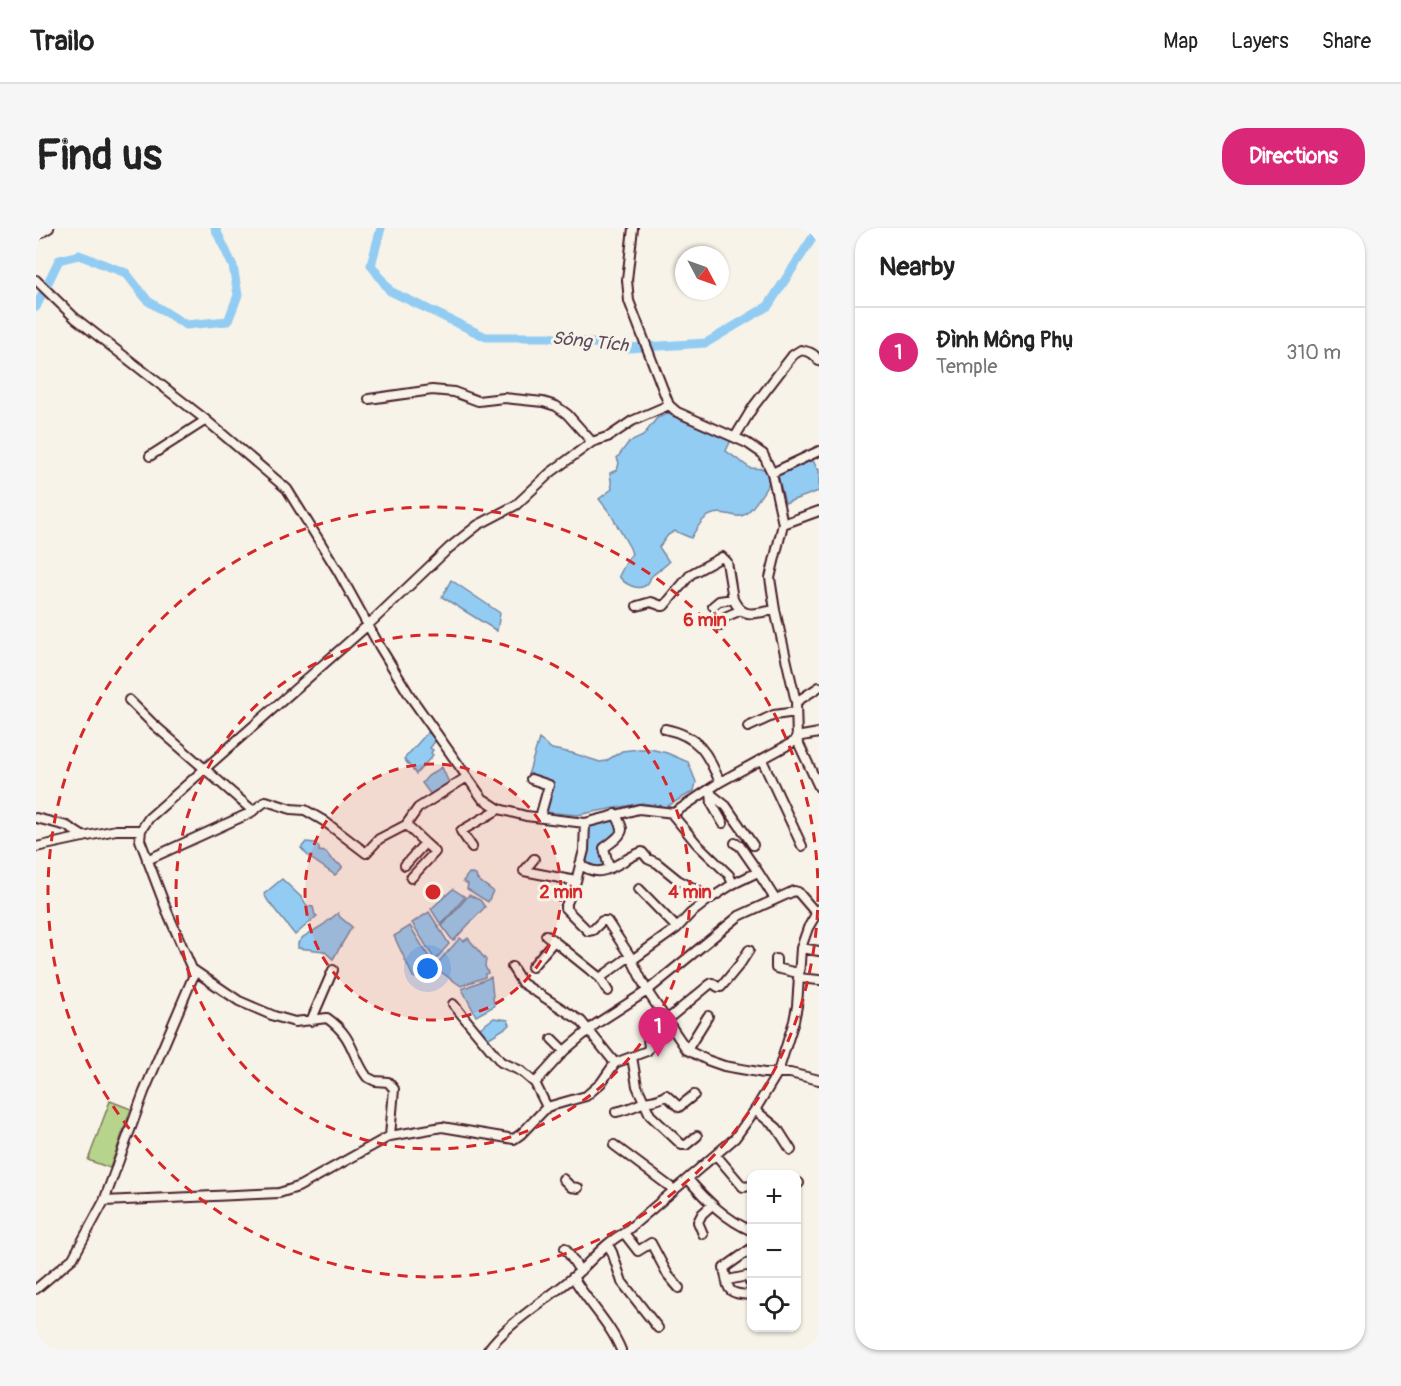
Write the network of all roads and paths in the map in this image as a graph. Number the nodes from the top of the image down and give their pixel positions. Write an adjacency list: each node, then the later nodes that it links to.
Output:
1 (49, 228): 3 (street)
2 (633, 228): 7 (street)
3 (36, 236)
4 (37, 280): 8 (street)
5 (819, 361): 9 (street)
6 (369, 399): 10 (street)
7 (669, 405): 9 (street); 10 (street)
8 (206, 420): 12 (street); 21 (street)
9 (735, 437): 13 (street)
10 (592, 441): 21 (street)
11 (819, 451): 13 (street)
12 (150, 456)
13 (772, 473): 15 (street)
14 (819, 511): 15 (street)
15 (783, 524): 20 (street)
16 (732, 599): 17 (street); 18 (street); 19 (street)
17 (638, 606)
18 (712, 606)
19 (739, 610): 20 (street); 22 (street)
20 (775, 610): 25 (street)
21 (368, 625): 32 (street); 34 (street)
22 (720, 626)
23 (819, 687): 25 (street)
24 (129, 700): 32 (street)
25 (796, 702): 26 (street)
26 (796, 712): 27 (street); 30 (street)
27 (748, 727)
28 (665, 729): 36 (street)
29 (819, 733): 30 (street)
30 (797, 738): 31 (street); 33 (street)
31 (762, 760): 36 (street); 53 (street)
32 (205, 768): 40 (street); 48 (street)
33 (816, 772): 37 (street)
34 (467, 777): 39 (street); 47 (street)
35 (531, 779): 43 (street)
36 (720, 782): 38 (street)
37 (819, 787)
38 (711, 792): 41 (street); 46 (street); 52 (street)
39 (499, 809): 43 (street); 55 (street)
40 (253, 811): 47 (street); 57 (street)
41 (671, 813): 42 (street); 64 (street)
42 (616, 814): 45 (street); 60 (street)
43 (540, 817): 45 (street)
44 (36, 818): 49 (street)
45 (585, 823): 58 (street)
46 (723, 823)
47 (406, 825): 50 (street)
48 (141, 830): 49 (street); 57 (street)
49 (84, 837): 54 (street)
50 (425, 843): 59 (street); 62 (street)
51 (735, 843): 61 (street)
52 (753, 844)
53 (801, 846)
54 (36, 847)
55 (472, 847)
56 (534, 859): 63 (street)
57 (147, 860): 79 (street)
58 (580, 864): 60 (street); 63 (street)
59 (405, 865)
60 (609, 868): 67 (street)
61 (758, 872): 64 (street); 66 (street)
62 (411, 878)
63 (576, 881): 75 (street)
64 (733, 884): 67 (street)
65 (639, 889): 69 (street)
66 (775, 899): 68 (street); 85 (street)
67 (708, 900): 69 (street)
68 (817, 916): 72 (street)
69 (677, 928): 75 (street)
70 (546, 935): 71 (street)
71 (554, 941): 78 (street); 82 (street)
72 (801, 948): 74 (street); 81 (street)
73 (749, 950): 88 (street)
74 (819, 951)
75 (631, 958): 82 (street); 85 (street)
76 (776, 959): 81 (street)
77 (512, 967): 90 (street)
78 (532, 967)
79 (192, 969): 89 (street); 114 (street)
80 (333, 970): 89 (street)
81 (798, 976): 83 (street); 96 (street)
82 (600, 978): 84 (street)
83 (819, 980)
84 (608, 991)
85 (647, 991): 88 (street); 90 (street)
86 (453, 1004): 98 (street)
87 (708, 1016): 92 (street)
88 (667, 1018): 92 (street); 94 (street)
89 (312, 1021): 104 (street)
90 (590, 1030): 93 (street); 95 (street)
91 (552, 1039): 93 (street)
92 (687, 1050): 96 (street)
93 (564, 1051): 98 (street)
94 (632, 1057): 95 (street); 100 (street)
95 (615, 1063): 101 (street)
96 (778, 1072): 97 (street); 102 (street)
97 (819, 1080)
98 (535, 1083): 101 (street)
99 (694, 1095): 100 (street)
100 (644, 1102): 103 (street); 105 (street)
101 (547, 1107): 104 (street)
102 (755, 1110): 107 (street); 108 (street)
103 (616, 1112)
104 (390, 1136): 114 (street)
105 (697, 1136)
106 (614, 1145): 113 (street)
107 (791, 1150)
108 (716, 1155): 110 (street); 111 (street)
109 (563, 1179): 112 (street)
110 (688, 1179): 113 (street); 115 (street)
111 (747, 1187)
112 (578, 1188)
113 (673, 1189): 117 (street)
114 (104, 1200): 127 (street)
115 (712, 1205): 116 (street); 118 (street)
116 (747, 1229)
117 (624, 1233): 119 (street); 126 (street)
118 (703, 1234)
119 (608, 1245): 122 (street); 129 (street)
120 (566, 1248): 122 (street)
121 (747, 1251): 125 (street)
122 (580, 1271): 123 (street)
123 (573, 1278): 130 (street); 131 (street)
124 (748, 1278): 125 (street)
125 (728, 1280): 128 (street)
126 (679, 1288)
127 (36, 1289)
128 (747, 1292)
129 (658, 1328)
130 (488, 1350)
131 (621, 1350)

